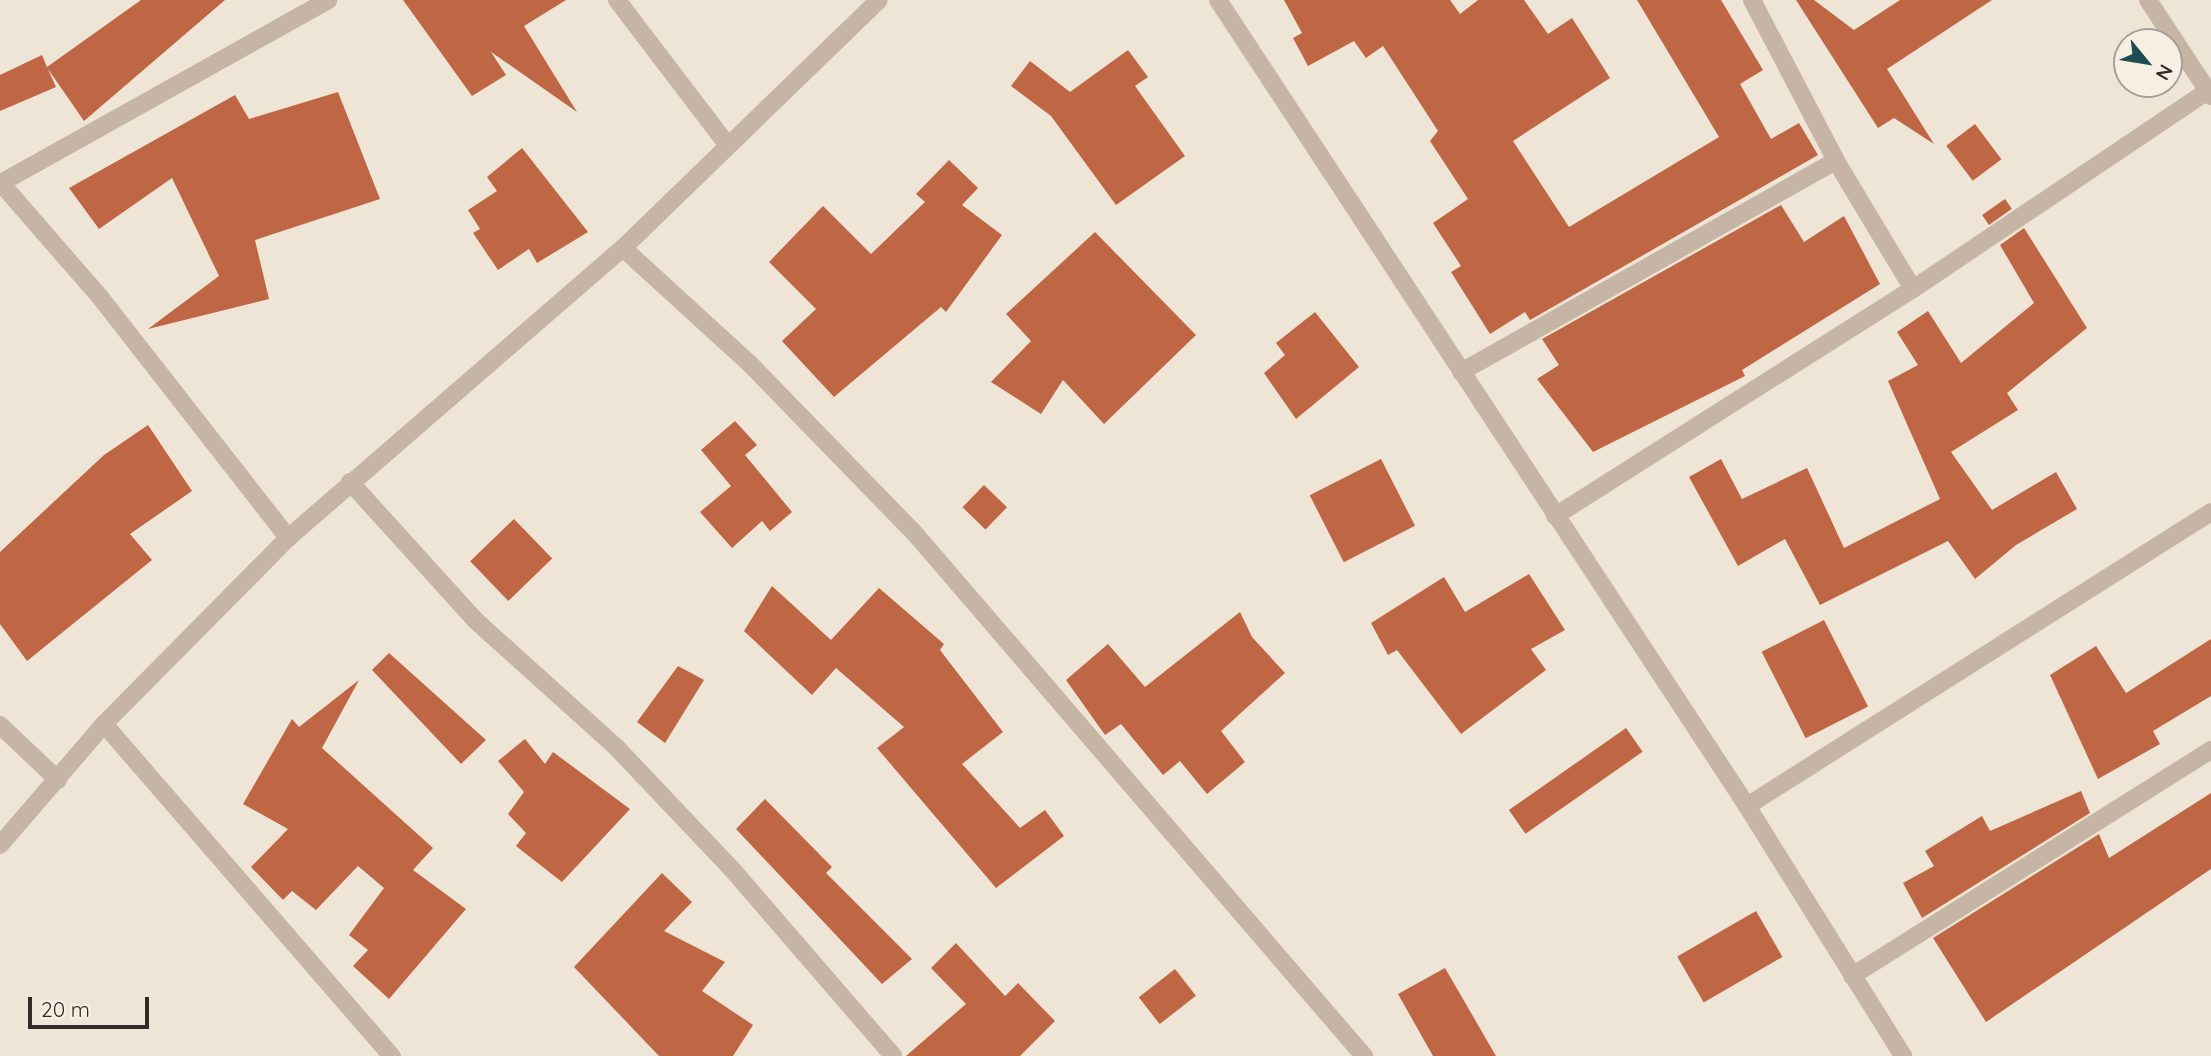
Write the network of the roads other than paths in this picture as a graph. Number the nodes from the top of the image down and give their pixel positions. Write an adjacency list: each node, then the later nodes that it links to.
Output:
1 (328, 0): 10 (street)
2 (617, 0): 8 (street)
3 (879, 0): 8 (street)
4 (1218, 0): 13 (street)
5 (1752, 0): 9 (street)
6 (2147, 0): 7 (street)
7 (2210, 92): 12 (street)
8 (725, 142): 11 (street)
9 (1836, 161): 12 (street); 13 (street)
10 (0, 183): 17 (street)
11 (622, 248): 14 (street); 27 (street)
12 (1913, 289): 16 (street)
13 (1461, 372): 16 (street)
14 (350, 482): 17 (street); 26 (street)
15 (2211, 513): 22 (street)
16 (1555, 516): 22 (street)
17 (288, 538): 18 (street)
18 (104, 724): 21 (street); 25 (street)
19 (0, 726): 21 (street)
20 (2211, 750): 24 (street)
21 (58, 780): 23 (street)
22 (1747, 806): 24 (street)
23 (0, 845)
24 (1852, 976): 28 (street)
25 (392, 1056)
26 (893, 1056)
27 (1364, 1056)
28 (1903, 1056)

